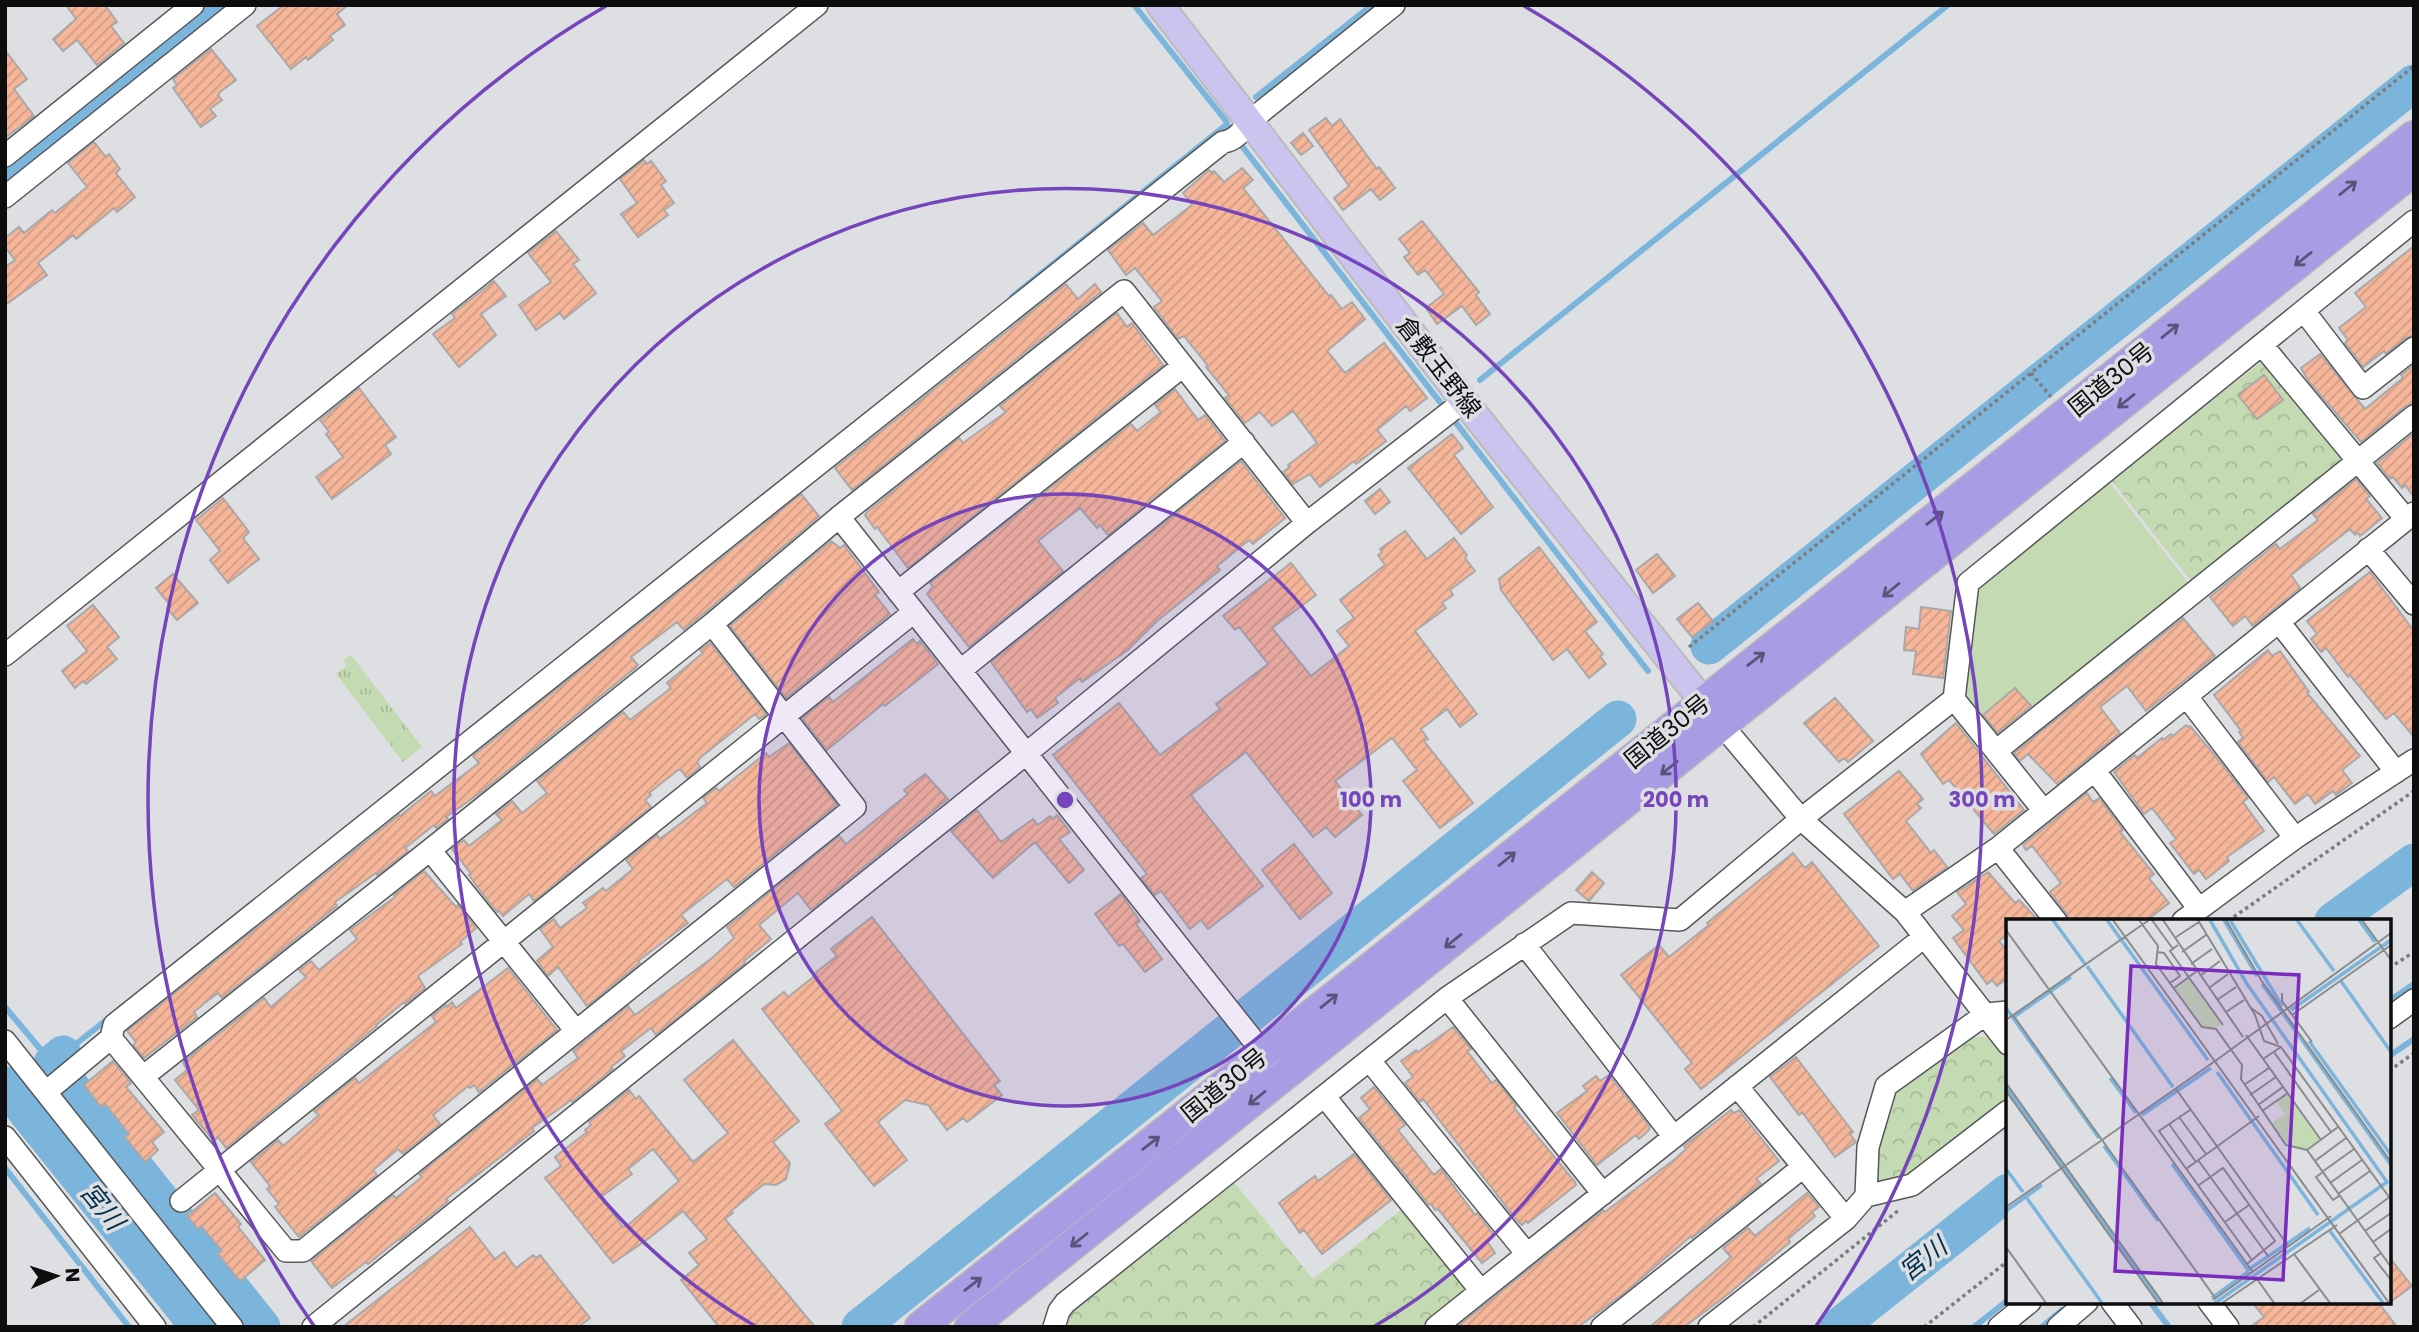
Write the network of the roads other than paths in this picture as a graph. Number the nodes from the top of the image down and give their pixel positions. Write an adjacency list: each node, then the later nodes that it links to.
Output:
1 (193, 5): 8 (street)
2 (245, 5): 10 (street)
3 (817, 5): 29 (street)
4 (1160, 5): 6 (main road, 倉敷玉野線)
5 (1394, 5): 6 (street)
6 (1240, 132): 16 (main road, 倉敷玉野線); 57 (street)
7 (2414, 136): 33 (highway, 国道30号, one-way to 7)
8 (5, 156)
9 (2414, 170): 35 (highway, 国道30号, one-way to 35)
10 (5, 197)
11 (2414, 221): 12 (street)
12 (2304, 311): 13 (street); 14 (street)
13 (2263, 345): 19 (street); 32 (street)
14 (2414, 348)
15 (1183, 366): 18 (street); 21 (street); 24 (street)
16 (1454, 409): 22 (street); 33 (main road, 倉敷玉野線)
17 (2414, 415): 19 (street)
18 (1244, 442): 22 (street); 30 (street)
19 (2358, 460): 20 (street); 36 (street)
20 (2410, 516): 23 (street)
21 (839, 517): 24 (street); 28 (street)
22 (1307, 523): 37 (street)
23 (2368, 549): 25 (street); 27 (street)
24 (898, 592): 26 (street)
25 (2414, 604)
26 (915, 612): 30 (street); 34 (street)
27 (2279, 622): 31 (street); 38 (street)
28 (712, 624): 34 (street); 44 (street)
29 (5, 655)
30 (961, 670): 37 (street)
31 (2187, 697): 39 (street); 42 (street)
32 (1954, 699): 36 (street); 41 (street)
33 (1703, 702): 35 (main road, 倉敷玉野線); 60 (highway, 国道30号, one-way to 33)
34 (784, 717): 49 (street); 56 (street)
35 (1722, 725): 41 (street); 63 (highway, 国道30号, one-way to 63)
36 (1996, 751): 40 (street)
37 (1027, 753): 60 (street); 84 (street)
38 (2405, 766): 42 (street)
39 (2095, 771): 40 (street); 46 (street)
40 (2044, 811): 43 (street)
41 (1801, 819): 45 (street); 50 (street)
42 (2295, 838): 46 (street)
43 (1998, 848): 45 (street); 47 (street)
44 (430, 850): 49 (street); 62 (street)
45 (1905, 912): 48 (street)
46 (2191, 915)
47 (2054, 919)
48 (1924, 937): 54 (street); 65 (street)
49 (505, 940): 56 (street); 71 (street)
50 (1524, 944): 51 (street); 69 (street)
51 (1447, 998): 61 (street); 72 (street)
52 (2414, 1000): 55 (street)
53 (2006, 1012): 54 (street)
54 (1986, 1014): 59 (street); 73 (street)
55 (2391, 1017)
56 (576, 1031): 71 (street)
57 (111, 1038): 62 (street); 64 (street)
58 (5, 1041): 64 (street)
59 (2006, 1041)
60 (1264, 1053): 63 (street); 85 (highway, 国道30号, one-way to 60)
61 (1370, 1061): 66 (street); 76 (street)
62 (144, 1076): 71 (street)
63 (1283, 1077): 86 (highway, 国道30号, one-way to 86)
64 (59, 1081): 83 (street)
65 (1737, 1086): 69 (street); 70 (street)
66 (1325, 1097): 77 (street); 87 (street)
67 (2006, 1113): 73 (street)
68 (5, 1137): 82 (street)
69 (1674, 1137): 72 (street)
70 (1803, 1167): 75 (street); 89 (street)
71 (220, 1170): 74 (street)
72 (1603, 1194): 76 (street)
73 (1866, 1196): 75 (street)
74 (181, 1201)
75 (1846, 1219): 90 (street)
76 (1527, 1254): 77 (street)
77 (1481, 1291): 88 (street)
78 (2028, 1304): 91 (street)
79 (2085, 1304): 92 (street)
80 (2114, 1304): 93 (street)
81 (2211, 1304): 94 (street)
82 (155, 1327)
83 (232, 1327)
84 (313, 1327)
85 (920, 1327)
86 (970, 1327)
87 (1054, 1327)
88 (1436, 1327)
89 (1602, 1327)
90 (1709, 1327)
91 (1999, 1327)
92 (2058, 1327)
93 (2131, 1327)
94 (2228, 1327)

